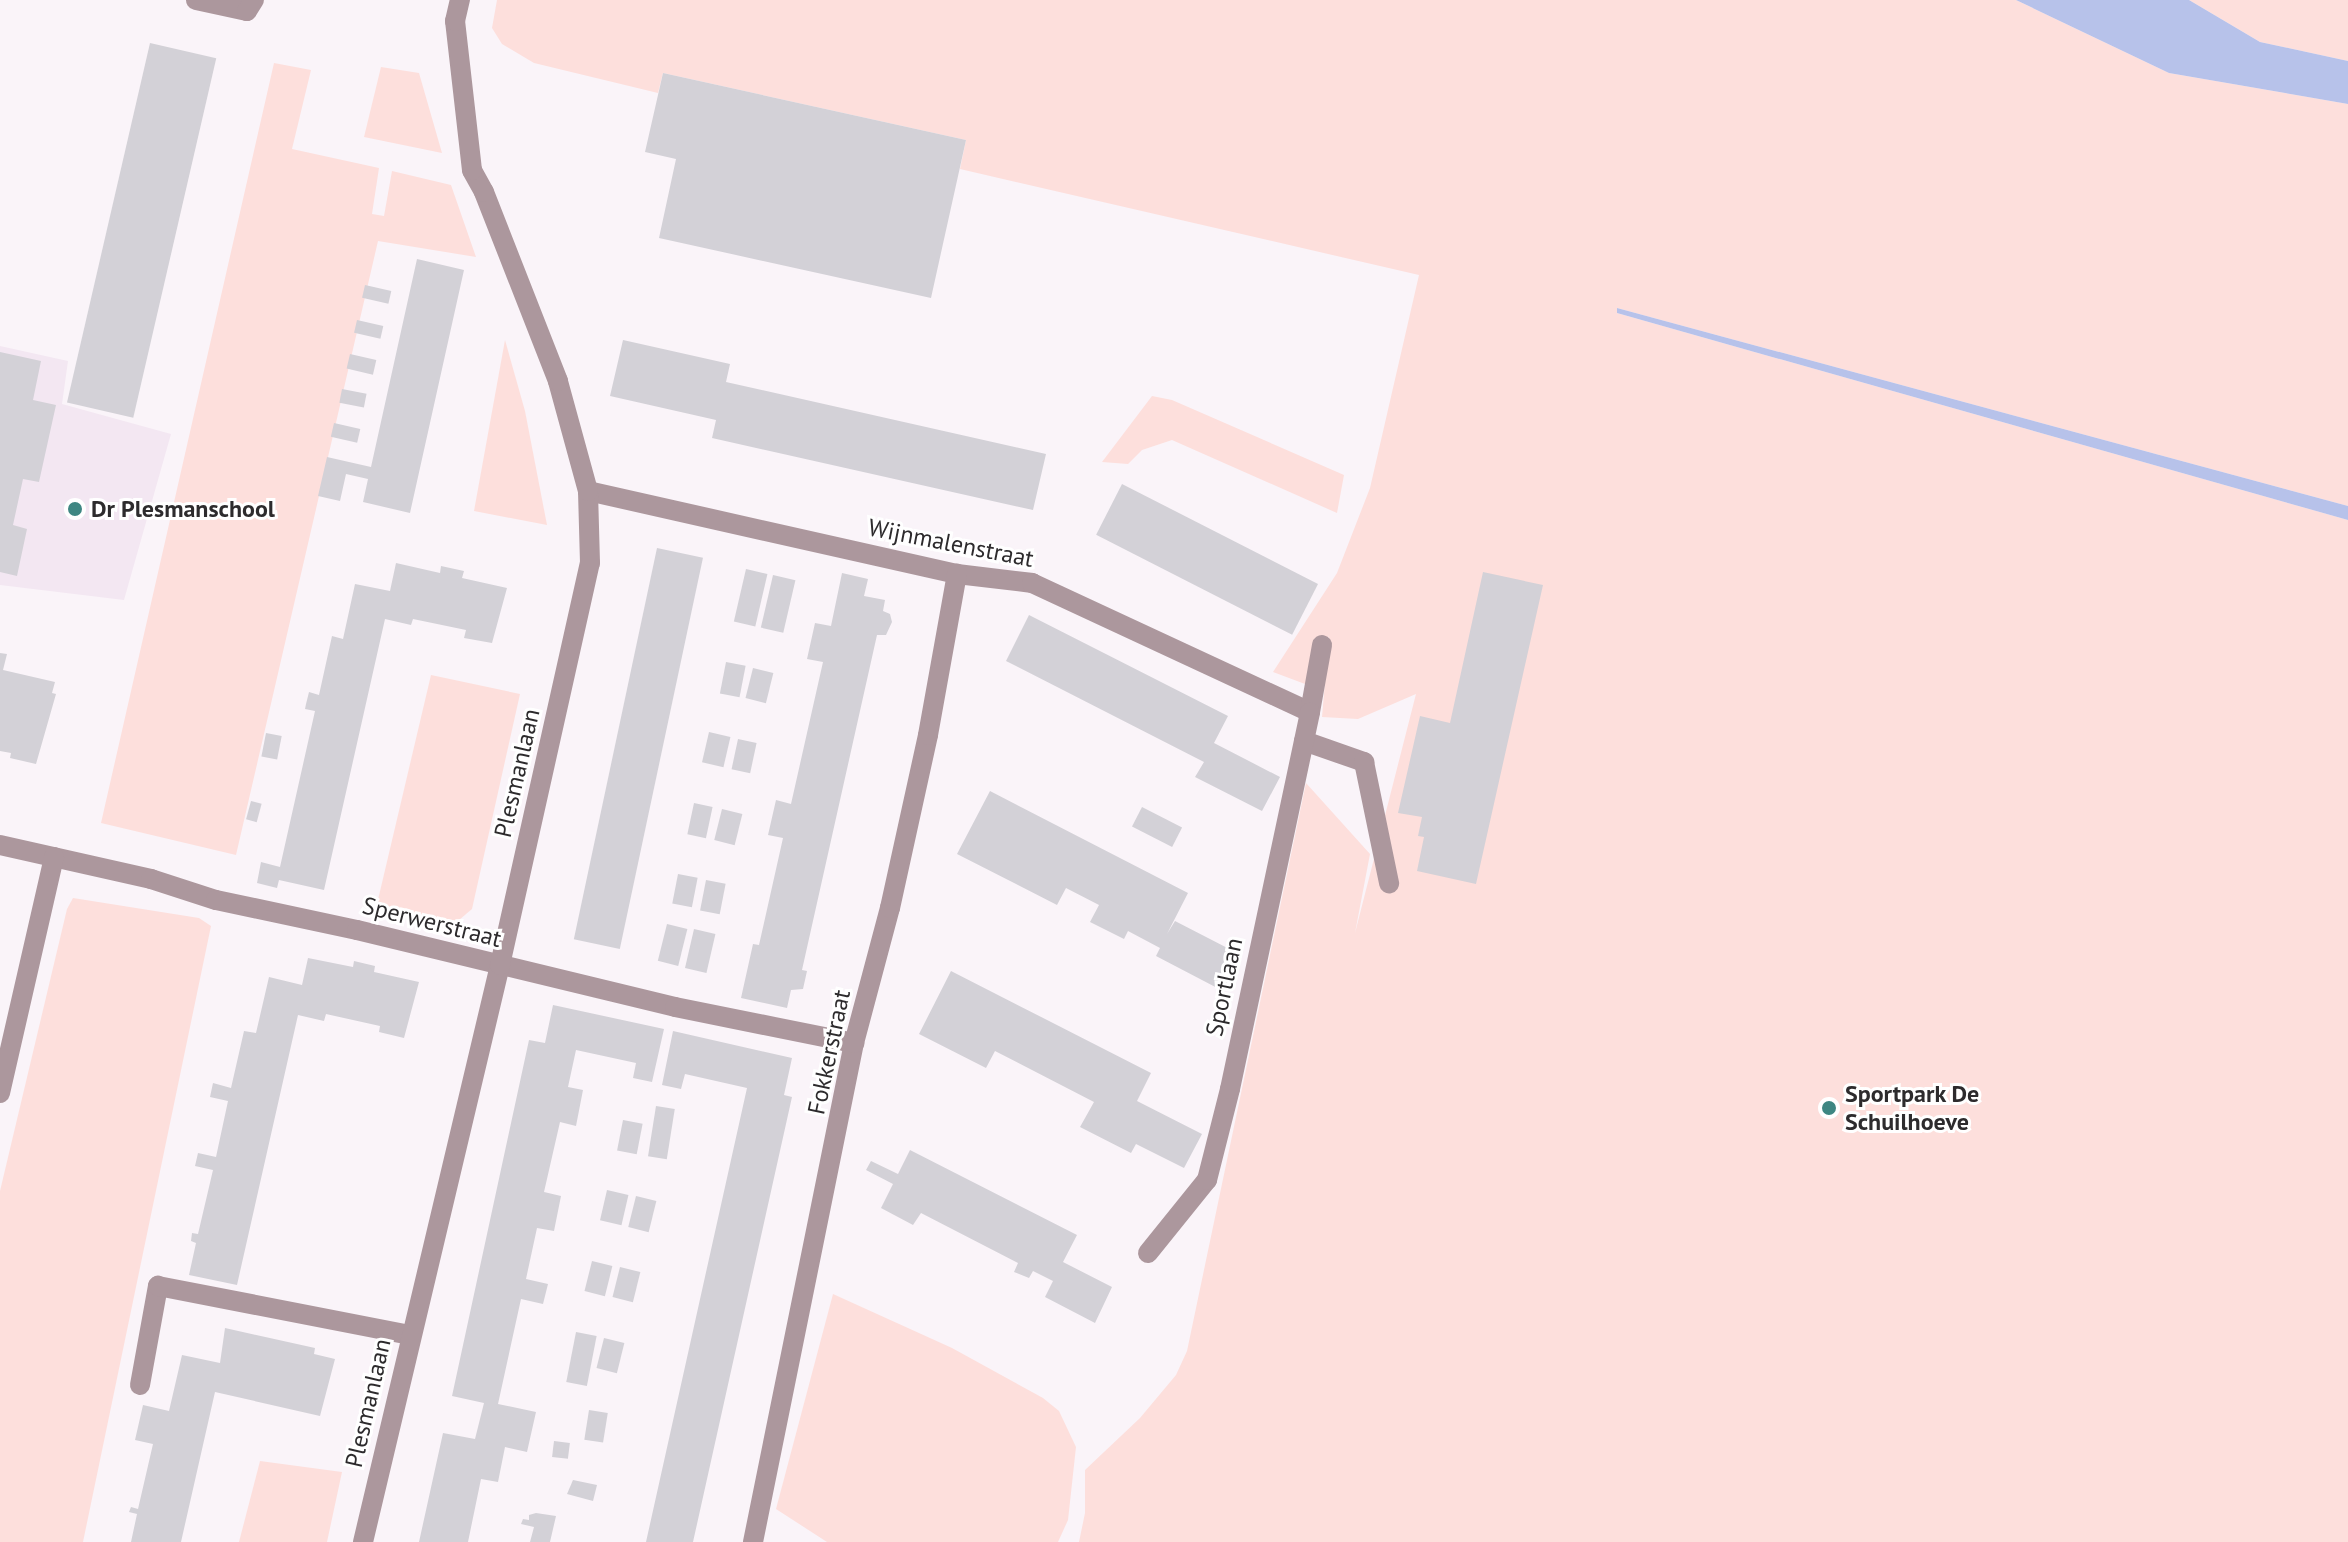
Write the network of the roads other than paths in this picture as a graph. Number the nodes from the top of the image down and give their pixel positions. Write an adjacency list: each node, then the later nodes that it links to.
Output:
1 (196, 0): 3 (street)
2 (460, 0): 4 (street, Plesmanlaan)
3 (251, 6)
4 (588, 491): 5 (street, Wijnmalenstraat); 12 (street, Plesmanlaan)
5 (957, 574): 7 (street, Wijnmalenstraat); 13 (street, Fokkerstraat)
6 (1322, 645): 7 (street)
7 (1310, 712): 8 (street, Sportlaan)
8 (1304, 741): 11 (street); 15 (street, Sportlaan)
9 (0, 845): 10 (street, Sperwerstraat)
10 (54, 857): 12 (street, Sperwerstraat); 14 (street)
11 (1389, 883)
12 (500, 965): 13 (street, Sperwerstraat); 16 (street, Plesmanlaan)
13 (854, 1043): 19 (street, Fokkerstraat)
14 (0, 1093)
15 (1148, 1253)
16 (411, 1335): 17 (street); 18 (street, Plesmanlaan)
17 (140, 1385)
18 (363, 1542)
19 (753, 1542)

